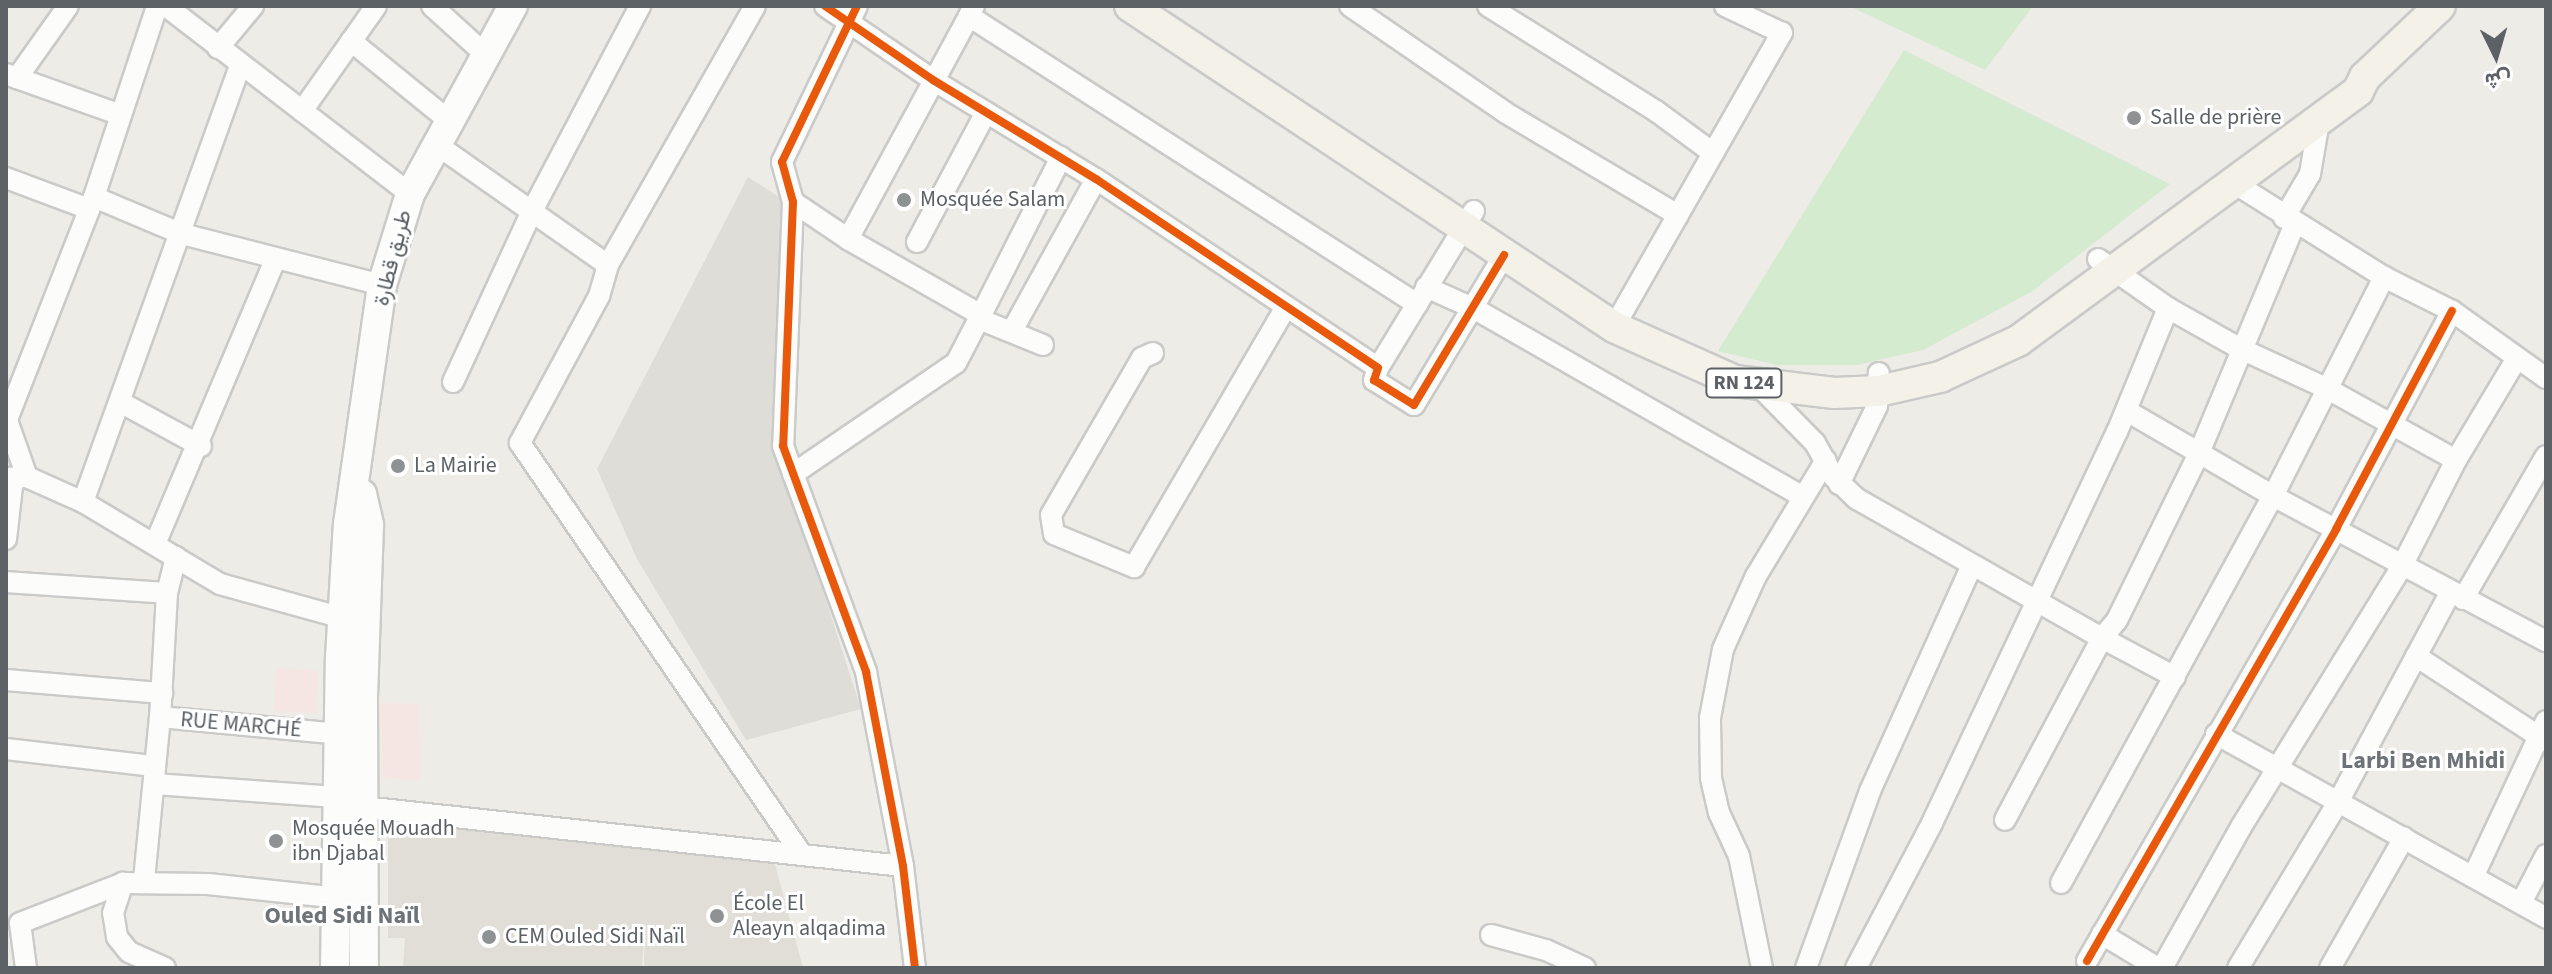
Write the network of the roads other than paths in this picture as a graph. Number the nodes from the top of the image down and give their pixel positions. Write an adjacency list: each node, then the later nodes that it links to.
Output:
1 (68, 6): 23 (street)
2 (157, 6): 28 (street)
3 (166, 6): 20 (street)
4 (253, 6): 20 (street)
5 (376, 6): 19 (street)
6 (432, 6): 21 (street)
7 (513, 6): 21 (main road, طريق قطارة)
8 (640, 6): 39 (street)
9 (755, 6): 49 (street)
10 (825, 6): 18 (street)
11 (1130, 6): 41 (main road, RN 124)
12 (1161, 6): 41 (main road, RN 124)
13 (1350, 6): 40 (street)
14 (1488, 6): 31 (street)
15 (1725, 6): 31 (street)
16 (2440, 6): 24 (main road, RN 124)
17 (972, 11): 25 (street); 52 (street)
18 (853, 14): 25 (street); 37 (street)
19 (351, 41): 26 (street); 30 (street)
20 (218, 48): 22 (street)
21 (485, 54): 30 (main road, طريق قطارة)
22 (240, 66): 26 (street); 43 (street)
23 (12, 76): 28 (street)
24 (2365, 77): 29 (main road, RN 124); 48 (main road, RN 124)
25 (933, 80): 27 (street); 44 (street)
26 (302, 111): 36 (street)
27 (986, 112): 32 (street); 45 (street)
28 (121, 115): 38 (street)
29 (2319, 121): 35 (main road, RN 124); 42 (street)
30 (446, 135): 36 (main road, طريق قطارة); 39 (street)
31 (1713, 153): 40 (street)
32 (1061, 157): 34 (street); 57 (street)
33 (6, 178): 38 (street)
34 (1096, 179): 53 (street); 59 (street)
35 (2234, 183): 42 (street); 48 (main road, RN 124)
36 (410, 194): 51 (main road, طريق قطارة)
37 (793, 202): 44 (street); 79 (street)
38 (91, 203): 43 (street); 72 (street)
39 (532, 211): 49 (street); 66 (street)
40 (1678, 215): 58 (street)
41 (1469, 219): 46 (main road, RN 124); 52 (street); 58 (main road, RN 124)
42 (2290, 221): 50 (street); 61 (street)
43 (182, 234): 47 (street); 70 (street)
44 (848, 239): 57 (street)
45 (917, 242)
46 (1504, 255): 55 (street); 58 (main road, RN 124)
47 (275, 260): 51 (street); 74 (street)
48 (2108, 264): 54 (street); 67 (main road, RN 124)
49 (608, 265): 114 (street)
50 (2384, 277): 56 (street); 69 (street)
51 (382, 285): 82 (main road, طريق قطارة)
52 (1422, 296): 55 (street); 64 (street)
53 (1286, 307): 62 (street); 64 (street)
54 (2168, 308): 61 (street); 71 (street)
55 (1475, 309): 64 (street); 84 (street)
56 (2452, 311): 63 (street); 73 (street)
57 (980, 317): 59 (street); 79 (street)
58 (1618, 319): 67 (main road, RN 124); 68 (main road, RN 124)
59 (1013, 329): 60 (street)
60 (1043, 345)
61 (2239, 348): 69 (street); 75 (street)
62 (1153, 353)
63 (2517, 358): 65 (street); 78 (street)
64 (1378, 368)
65 (2546, 378)
66 (453, 382)
67 (1879, 382): 68 (main road, RN 124); 81 (street)
68 (1759, 386): 77 (street)
69 (2328, 389): 73 (street); 83 (street)
70 (122, 403): 74 (street); 85 (street)
71 (2127, 411): 75 (street); 95 (street)
72 (7, 422): 80 (street)
73 (2391, 423): 78 (street); 86 (street)
74 (201, 446): 88 (street)
75 (2199, 453): 83 (street); 97 (street)
76 (2546, 456): 94 (street)
77 (1826, 460): 81 (street); 84 (street)
78 (2456, 460): 90 (street)
79 (793, 474): 116 (street)
80 (15, 478): 85 (street); 87 (street)
81 (1839, 484): 91 (street)
82 (352, 487): 96 (main road, طريق قطارة); 111 (main road, طريق قطارة)
83 (2273, 496): 86 (street); 100 (street)
84 (1803, 497): 134 (street)
85 (83, 502): 88 (street)
86 (2336, 529): 90 (street); 106 (street)
87 (6, 539)
88 (155, 544): 89 (street)
89 (176, 557): 93 (street, RUE MARCHÉ); 96 (street)
90 (2402, 566): 94 (street); 108 (street)
91 (1971, 567): 95 (street); 135 (street)
92 (6, 582): 93 (street)
93 (167, 593): 102 (street, RUE MARCHÉ)
94 (2456, 596): 98 (street); 99 (street)
95 (2035, 600): 97 (street); 136 (street)
96 (343, 618): 105 (main road, طريق قطارة)
97 (2102, 638): 100 (street); 112 (street)
98 (2546, 641)
99 (2416, 656): 104 (street); 110 (street)
100 (2175, 677): 120 (street)
101 (6, 680): 102 (street)
102 (162, 693): 103 (street, RUE MARCHÉ)
103 (160, 717): 105 (street, RUE MARCHÉ); 109 (street)
104 (2544, 733): 117 (street)
105 (339, 734): 111 (main road, طريق قطارة)
106 (2216, 734): 108 (street); 125 (street)
107 (6, 749): 109 (street)
108 (2278, 768): 110 (street); 137 (street)
109 (154, 775): 111 (street); 118 (street)
110 (2338, 802): 113 (street); 138 (street)
111 (346, 803): 114 (street); 121 (main road, طريق قطارة); 131 (main road, طريق قطارة)
112 (2005, 820)
113 (2404, 838): 117 (street); 139 (street)
114 (801, 854): 116 (street)
115 (2546, 855): 122 (street)
116 (903, 866): 132 (street)
117 (2473, 877): 122 (street)
118 (144, 880): 119 (street); 121 (street)
119 (123, 883): 124 (street); 129 (street)
120 (2061, 883)
121 (338, 898): 130 (main road, طريق قطارة)
122 (2521, 903): 123 (street)
123 (2546, 918)
124 (13, 922): 128 (street)
125 (2102, 934): 127 (street); 137 (street)
126 (1491, 935): 133 (street)
127 (2087, 961)
128 (26, 968)
129 (165, 968)
130 (335, 968)
131 (364, 968)
132 (915, 968)
133 (1585, 968)
134 (1762, 968)
135 (1806, 968)
136 (1856, 968)
137 (2160, 968)
138 (2238, 968)
139 (2330, 968)

